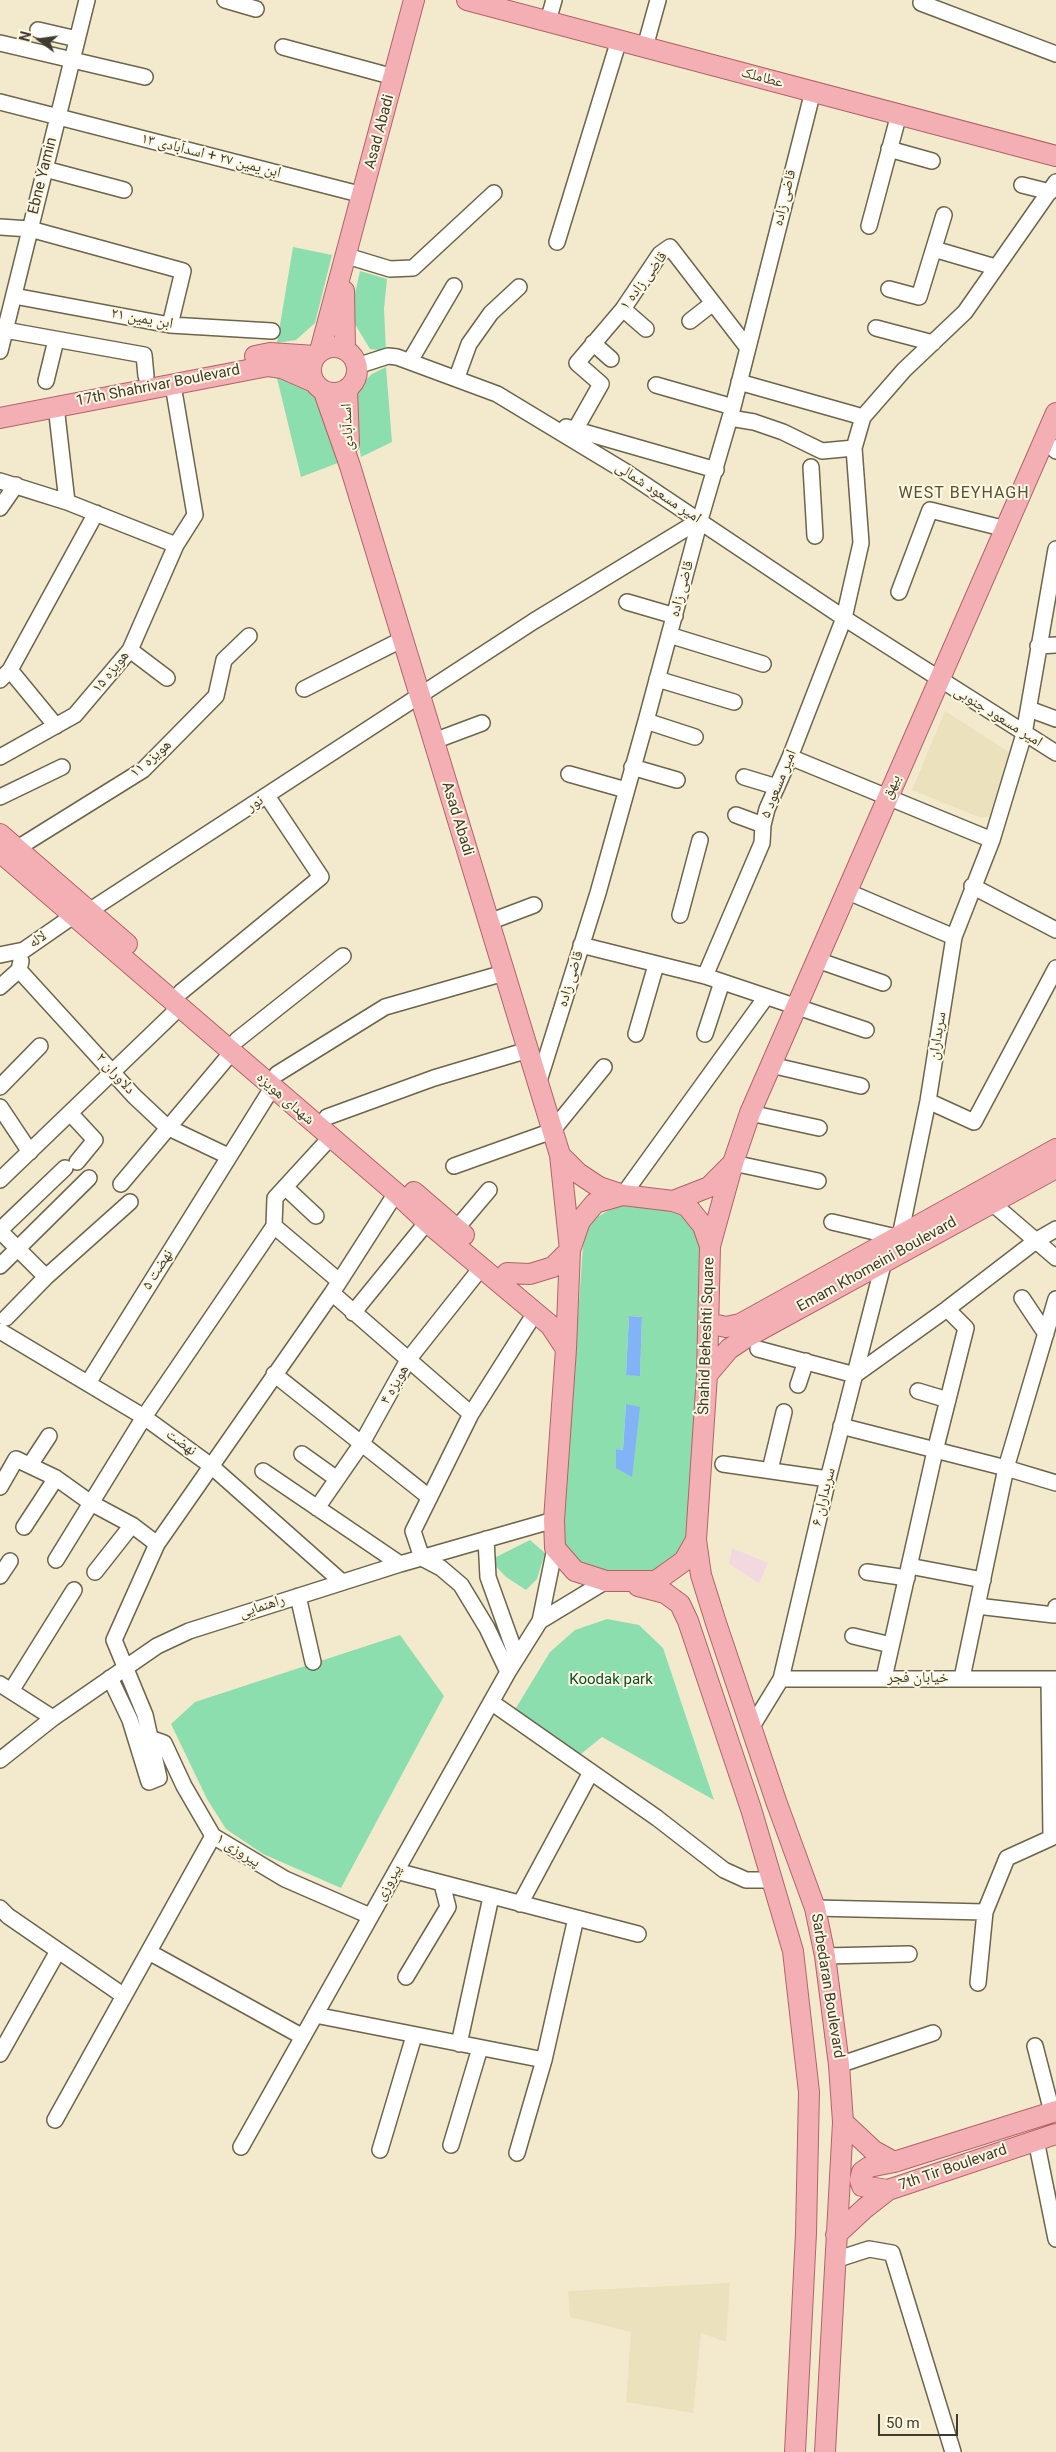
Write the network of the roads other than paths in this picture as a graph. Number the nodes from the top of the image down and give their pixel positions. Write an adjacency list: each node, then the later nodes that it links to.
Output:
1 (87, 0): 11 (street, Ebne Yamin)
2 (225, 0): 8 (street)
3 (414, 0): 19 (main road, Asad Abadi)
4 (467, 0): 9 (main road, عطاملک)
5 (554, 0): 9 (street)
6 (658, 0): 15 (street)
7 (921, 3): 16 (street)
8 (256, 9)
9 (548, 21): 12 (main road, عطاملک)
10 (38, 30): 11 (street)
11 (77, 40): 17 (street, Ebne Yamin)
12 (619, 40): 15 (main road, عطاملک); 37 (street)
13 (0, 43): 17 (street)
14 (283, 47): 19 (street)
15 (645, 47): 20 (main road, عطاملک)
16 (1056, 54)
17 (72, 60): 18 (street); 23 (street, Ebne Yamin)
18 (145, 77)
19 (394, 77): 32 (main road, Asad Abadi)
20 (813, 91): 22 (main road, عطاملک); 56 (street, قاضی زاده)
21 (0, 102): 23 (street, ابن یمین ۲۷ + اسدآبادی ۱۳)
22 (899, 114): 24 (street); 25 (main road, عطاملک)
23 (58, 116): 27 (street, Ebne Yamin); 32 (street, ابن یمین ۲۷ + اسدآبادی ۱۳)
24 (889, 149): 26 (street); 34 (street)
25 (1056, 156)
26 (932, 161)
27 (45, 169): 30 (street); 36 (street, Ebne Yamin)
28 (1022, 185): 29 (street)
29 (1053, 187): 40 (street)
30 (124, 190)
31 (494, 193): 39 (street)
32 (363, 195): 39 (main road, Asad Abadi)
33 (944, 215): 38 (street)
34 (869, 226)
35 (0, 227): 36 (street)
36 (30, 229): 44 (street, Ebne Yamin); 48 (street)
37 (557, 242)
38 (934, 249): 40 (street); 43 (street)
39 (346, 259): 57 (main road, Asad Abadi); 59 (main road, Asad Abadi)
40 (995, 268): 54 (street)
41 (454, 286): 61 (street)
42 (519, 287): 64 (street)
43 (889, 289)
44 (14, 296): 48 (street, ابن یمین ۲۱); 51 (street, Ebne Yamin)
45 (713, 303): 46 (street, قاضی زاده ۱); 47 (street); 56 (street, قاضی زاده ۱)
46 (623, 309): 50 (street); 55 (street, قاضی زاده ۱)
47 (690, 321)
48 (170, 325): 52 (street, ابن یمین ۲۱)
49 (876, 328): 54 (street)
50 (646, 329)
51 (5, 330): 53 (street); 58 (street, Ebne Yamin)
52 (272, 331)
53 (56, 340): 63 (street); 65 (street)
54 (933, 342): 75 (street)
55 (593, 343): 60 (street); 78 (street, قاضی زاده ۱)
56 (747, 347): 66 (street, قاضی زاده)
57 (345, 349): 59 (main road); 62 (main road)
58 (0, 351)
59 (318, 353): 63 (main road, 17th Shahrivar Boulevard); 69 (main road)
60 (612, 359)
61 (410, 361): 62 (street, امیر مسعود شمالی); 64 (street, امیر مسعود شمالی)
62 (357, 366): 70 (main road)
63 (146, 376): 72 (main road, 17th Shahrivar Boulevard)
64 (457, 377): 77 (street, امیر مسعود شمالی)
65 (46, 381)
66 (739, 382): 73 (street, قاضی زاده); 75 (street)
67 (173, 385): 69 (main road, 17th Shahrivar Boulevard); 71 (main road, 17th Shahrivar Boulevard); 92 (street, هویزه ۱۵)
68 (656, 385): 73 (street)
69 (319, 387): 70 (main road); 81 (main road, Asad Abadi)
70 (347, 389): 81 (main road, اسدآبادی)
71 (56, 406): 76 (main road, 17th Shahrivar Boulevard); 86 (street)
72 (0, 407)
73 (731, 413): 79 (street); 83 (street, قاضی زاده)
74 (1056, 413): 80 (main road, بیهق)
75 (863, 417): 79 (street)
76 (0, 418)
77 (543, 421): 78 (street); 89 (street, امیر مسعود شمالی)
78 (575, 430): 83 (street)
79 (855, 442): 97 (street, امیر مسعود ۵)
80 (1050, 445): 90 (main road, بیهق)
81 (350, 466): 100 (main road, Asad Abadi)
82 (811, 467): 91 (street)
83 (716, 470): 89 (street, قاضی زاده)
84 (0, 481): 85 (street)
85 (16, 485): 86 (street); 87 (street)
86 (67, 502): 88 (street)
87 (0, 508)
88 (96, 513): 92 (street); 105 (street)
89 (700, 520): 96 (street, قاضی زاده); 97 (street, امیر مسعود شمالی); 110 (street, نور)
90 (1006, 529): 94 (street); 108 (main road, بیهق)
91 (815, 536)
92 (176, 545): 103 (street, هویزه ۱۵)
93 (1056, 549): 101 (street, سربداران)
94 (899, 592)
95 (627, 602): 96 (street)
96 (676, 616): 98 (street, قاضی زاده)
97 (844, 618): 108 (street, امیر مسعود شمالی); 121 (street, امیر مسعود ۵)
98 (669, 635): 104 (street); 107 (street, قاضی زاده)
99 (249, 636): 138 (street, هویزه ۱۱)
100 (403, 639): 109 (street); 110 (main road, Asad Abadi)
101 (1038, 646): 102 (street); 112 (street, سربداران)
102 (1056, 646)
103 (130, 650): 106 (street); 116 (street, هویزه ۱۵)
104 (763, 664)
105 (5, 675): 116 (street)
106 (167, 678)
107 (657, 679): 111 (street); 114 (street, قاضی زاده)
108 (939, 680): 117 (street, امیر مسعود جنوبی); 132 (main road, بیهق)
109 (304, 689)
110 (420, 696): 119 (main road, Asad Abadi); 130 (street, نور)
111 (734, 702)
112 (1029, 709): 113 (street); 117 (street, سربداران)
113 (1056, 719)
114 (646, 721): 118 (street); 124 (street, قاضی زاده)
115 (482, 723): 119 (street)
116 (56, 726): 122 (street, هویزه ۱۵)
117 (1024, 734): 120 (street, امیر مسعود جنوبی); 137 (street, سربداران)
118 (695, 736)
119 (434, 741): 144 (main road, Asad Abadi)
120 (1056, 753)
121 (790, 757): 128 (street, امیر مسعود ۵); 132 (street)
122 (0, 758)
123 (62, 767): 131 (street)
124 (632, 767): 127 (street); 129 (street, قاضی زاده)
125 (569, 774): 129 (street)
126 (744, 777): 128 (street)
127 (677, 780)
128 (777, 787): 134 (street, امیر مسعود ۵)
129 (626, 790): 147 (street, قاضی زاده)
130 (267, 796): 142 (street, نور); 161 (street)
131 (0, 797)
132 (888, 797): 137 (street); 140 (main road, بیهق)
133 (736, 815): 134 (street)
134 (763, 825): 156 (street, امیر مسعود ۵)
135 (0, 834): 138 (main road, شهدای هویزه)
136 (700, 840): 143 (street)
137 (992, 840): 139 (street, سربداران)
138 (5, 853): 142 (main road, شهدای هویزه)
139 (972, 886): 145 (street); 146 (street, سربداران)
140 (846, 891): 146 (street); 151 (main road, بیهق)
141 (534, 905): 144 (street)
142 (81, 914): 148 (street, لاله); 161 (main road, شهدای هویزه)
143 (680, 915)
144 (488, 922): 155 (main road, Asad Abadi)
145 (1056, 930)
146 (954, 937): 176 (street, سربداران)
147 (581, 944): 152 (street); 173 (street, قاضی زاده)
148 (24, 950): 149 (street, لاله); 154 (street)
149 (0, 955)
150 (343, 956): 167 (street)
151 (817, 960): 158 (street); 162 (main road, بیهق)
152 (656, 965): 156 (street); 164 (street)
153 (1056, 968): 176 (street)
154 (19, 970): 159 (street); 171 (street, دلاوران ۲)
155 (504, 973): 168 (main road, Asad Abadi); 172 (street)
156 (705, 976): 157 (street)
157 (722, 982): 160 (street); 165 (street)
158 (883, 983)
159 (0, 987)
160 (766, 996): 162 (street); 199 (street)
161 (181, 1000): 167 (main road, شهدای هویزه); 171 (street)
162 (795, 1007): 163 (street); 169 (main road, بیهق)
163 (866, 1030)
164 (636, 1034)
165 (705, 1034)
166 (40, 1046): 175 (street)
167 (235, 1046): 172 (main road, شهدای هویزه); 181 (street)
168 (528, 1050): 173 (main road, Asad Abadi); 180 (street)
169 (771, 1065): 174 (street); 178 (main road, بیهق)
170 (604, 1067): 183 (street)
171 (114, 1072): 179 (street); 181 (street, دلاوران ۲)
172 (274, 1081): 180 (main road, شهدای هویزه); 184 (main road, شهدای هویزه); 187 (street, نهضت ۵)
173 (538, 1084): 183 (main road, Asad Abadi)
174 (861, 1086)
175 (0, 1087)
176 (928, 1101): 210 (street, سربداران)
177 (0, 1107): 186 (street)
178 (750, 1113): 182 (street); 189 (main road, بیهق)
179 (70, 1114): 186 (street); 209 (street)
180 (327, 1117): 207 (main road, شهدای هویزه)
181 (167, 1127): 187 (street, دلاوران ۲); 195 (street)
182 (819, 1128)
183 (552, 1131): 188 (main road, Asad Abadi); 190 (street)
184 (330, 1138): 196 (street); 198 (main road, شهدای هویزه)
185 (1056, 1149): 210 (main road, Emam Khomeini Boulevard)
186 (30, 1152): 193 (street)
187 (228, 1156): 237 (street, نهضت ۵)
188 (560, 1156): 199 (main road); 214 (main road, Asad Abadi)
189 (733, 1163): 194 (street); 200 (main road); 212 (main road, بیهق)
190 (454, 1166)
191 (1056, 1168): 202 (main road, Emam Khomeini Boulevard)
192 (89, 1178): 213 (street)
193 (0, 1180)
194 (818, 1181)
195 (121, 1184)
196 (286, 1187): 203 (street); 206 (street)
197 (488, 1190): 207 (street)
198 (396, 1193): 204 (main road, شهدای هویزه); 221 (street)
199 (623, 1195): 200 (main road, ُShahid Beheshti Square); 214 (main road, ُShahid Beheshti Square)
200 (673, 1201): 212 (main road, ُShahid Beheshti Square)
201 (130, 1202): 220 (street)
202 (992, 1203): 211 (street); 216 (main road, Emam Khomeini Boulevard)
203 (316, 1216)
204 (427, 1222): 218 (main road, شهدای هویزه); 226 (street)
205 (832, 1222): 210 (street)
206 (274, 1226): 221 (street); 243 (street)
207 (456, 1229): 219 (main road, شهدای هویزه)
208 (1056, 1229): 211 (street)
209 (0, 1230): 213 (street)
210 (898, 1237): 222 (main road, Emam Khomeini Boulevard)
211 (1037, 1240): 215 (street); 225 (street)
212 (710, 1246): 228 (main road, ُShahid Beheshti Square)
213 (16, 1247): 217 (street); 220 (street)
214 (570, 1250): 219 (main road); 227 (main road, ُShahid Beheshti Square)
215 (1056, 1258)
216 (884, 1260): 222 (main road, Emam Khomeini Boulevard); 235 (street, سربداران ۶)
217 (0, 1266)
218 (481, 1268): 227 (main road, شهدای هویزه); 232 (street, هویزه ۴)
219 (507, 1273): 227 (main road, شهدای هویزه)
220 (46, 1277): 229 (street)
221 (336, 1287): 226 (street); 234 (street)
222 (815, 1291): 228 (main road, Emam Khomeini Boulevard); 236 (main road, Emam Khomeini Boulevard)
223 (1022, 1298): 230 (street)
224 (1056, 1299): 230 (street)
225 (947, 1309): 235 (street); 240 (street)
226 (353, 1313): 232 (street)
227 (551, 1314): 242 (street); 263 (main road, شهدای هویزه)
228 (708, 1324): 236 (main road, ُShahid Beheshti Square)
229 (4, 1333): 237 (street, نهضت)
230 (1046, 1334): 252 (street)
231 (758, 1349): 233 (street)
232 (408, 1360): 242 (street); 246 (street, هویزه ۴)
233 (806, 1361): 235 (street); 238 (street)
234 (274, 1374): 246 (street); 250 (street)
235 (854, 1374): 244 (street, سربداران ۶)
236 (707, 1376): 267 (main road, ُShahid Beheshti Square)
237 (88, 1384): 243 (street, نهضت)
238 (798, 1385)
239 (918, 1391): 240 (street)
240 (948, 1400): 247 (street)
241 (784, 1412): 253 (street)
242 (470, 1414): 260 (street)
243 (144, 1417): 250 (street, نهضت); 261 (street)
244 (842, 1426): 247 (street); 257 (street, سربداران ۶)
245 (50, 1436): 251 (street)
246 (362, 1443): 256 (street, هویزه ۴); 260 (street)
247 (935, 1451): 252 (street); 276 (street)
248 (302, 1454): 256 (street)
249 (723, 1464): 253 (street)
250 (210, 1465): 268 (street); 279 (street, نهضت)
251 (30, 1466): 255 (street); 259 (street)
252 (1006, 1468): 258 (street); 278 (street)
253 (770, 1470): 257 (street)
254 (263, 1471): 262 (street)
255 (56, 1478): 261 (street); 265 (street)
256 (337, 1479): 262 (street, هویزه ۴)
257 (828, 1479): 293 (street, سربداران ۶)
258 (1056, 1483)
259 (0, 1487)
260 (429, 1496): 270 (street)
261 (90, 1503): 264 (street); 271 (street)
262 (317, 1508): 273 (street)
263 (554, 1520): 266 (street, راهنمایی); 269 (main road)
264 (132, 1525): 268 (street); 274 (street)
265 (24, 1527)
266 (486, 1539): 270 (street, راهنمایی); 288 (street)
267 (696, 1540): 280 (main road, ُShahid Beheshti Square); 300 (main road, Sarbedaran Boulevard)
268 (157, 1544): 290 (street)
269 (555, 1548): 280 (main road, ُShahid Beheshti Square); 285 (street)
270 (422, 1558): 273 (street, راهنمایی); 291 (street)
271 (56, 1560)
272 (10, 1561): 277 (street)
273 (400, 1564): 279 (street, راهنمایی)
274 (95, 1572)
275 (867, 1572): 276 (street)
276 (908, 1572): 278 (street); 287 (street)
277 (0, 1576)
278 (983, 1580): 283 (street)
279 (342, 1582): 282 (street, راهنمایی)
280 (615, 1582): 285 (street); 305 (main road, Sarbedaran Boulevard)
281 (74, 1590): 297 (street)
282 (298, 1596): 289 (street); 290 (street, راهنمایی)
283 (977, 1606): 284 (street); 295 (street)
284 (1055, 1611)
285 (540, 1622): 288 (street, پیروزی)
286 (853, 1636): 287 (street)
287 (892, 1645): 294 (street)
288 (517, 1658): 291 (street, پیروزی)
289 (313, 1662)
290 (127, 1667): 292 (street, راهنمایی); 301 (street)
291 (508, 1672): 298 (street, پیروزی)
292 (110, 1678): 299 (street, راهنمایی); 301 (street)
293 (781, 1678): 294 (street, خیابان فجر); 300 (street, سربداران ۶)
294 (884, 1678): 295 (street, خیابان فجر)
295 (962, 1678): 296 (street, خیابان فجر)
296 (1053, 1679): 307 (street)
297 (6, 1688): 299 (street)
298 (491, 1702): 303 (street); 308 (street, پیروزی)
299 (53, 1718): 302 (street, راهنمایی)
300 (751, 1728): 304 (main road, Sarbedaran Boulevard)
301 (143, 1740): 306 (street, پیروزی ۱)
302 (0, 1760)
303 (591, 1772): 309 (street); 312 (street)
304 (776, 1801): 305 (main road); 313 (main road, Sarbedaran Boulevard)
305 (751, 1809): 309 (main road, Sarbedaran Boulevard)
306 (213, 1836): 316 (street, پیروزی ۱); 320 (street)
307 (1054, 1842): 314 (street)
308 (396, 1871): 310 (street); 316 (street, پیروزی)
309 (773, 1880): 350 (main road, Sarbedaran Boulevard)
310 (442, 1884): 311 (street); 323 (street)
311 (491, 1897): 312 (street); 330 (street)
312 (520, 1904): 317 (street)
313 (815, 1908): 314 (street); 322 (main road, Sarbedaran Boulevard)
314 (985, 1912): 324 (street)
315 (3, 1914): 319 (street)
316 (370, 1916): 326 (street, پیروزی)
317 (576, 1918): 318 (street); 334 (street)
318 (638, 1934)
319 (58, 1951): 325 (street); 333 (street)
320 (148, 1952): 325 (street); 329 (street)
321 (909, 1954): 322 (street)
322 (825, 1956): 335 (main road, Sarbedaran Boulevard)
323 (406, 1977)
324 (978, 1983)
325 (124, 1996): 337 (street)
326 (315, 2015): 328 (street); 329 (street, پیروزی)
327 (933, 2033): 335 (street)
328 (414, 2036): 330 (street); 343 (street)
329 (303, 2037): 342 (street, پیروزی)
330 (459, 2044): 332 (street)
331 (1035, 2046): 336 (street)
332 (480, 2048): 334 (street); 341 (street)
333 (0, 2054)
334 (544, 2060): 344 (street)
335 (839, 2065): 338 (main road, Sarbedaran Boulevard)
336 (1054, 2111): 345 (main road, 7th Tir Boulevard)
337 (56, 2120)
338 (842, 2122): 345 (main road, 7th Tir Boulevard); 347 (main road, Sarbedaran Boulevard)
339 (1056, 2134): 340 (main road, 7th Tir Boulevard)
340 (1036, 2140): 346 (main road, 7th Tir Boulevard); 348 (street)
341 (451, 2145)
342 (241, 2147)
343 (380, 2150)
344 (517, 2152)
345 (894, 2162): 346 (main road)
346 (888, 2190): 347 (main road, 7th Tir Boulevard)
347 (836, 2235): 349 (main road, Sarbedaran Boulevard)
348 (1056, 2239)
349 (835, 2260): 351 (main road, Sarbedaran Boulevard); 354 (street)
350 (797, 2428): 351 (main road); 352 (main road, Sarbedaran Boulevard)
351 (826, 2430): 353 (main road, Sarbedaran Boulevard)
352 (795, 2452)
353 (825, 2452)
354 (952, 2452)

